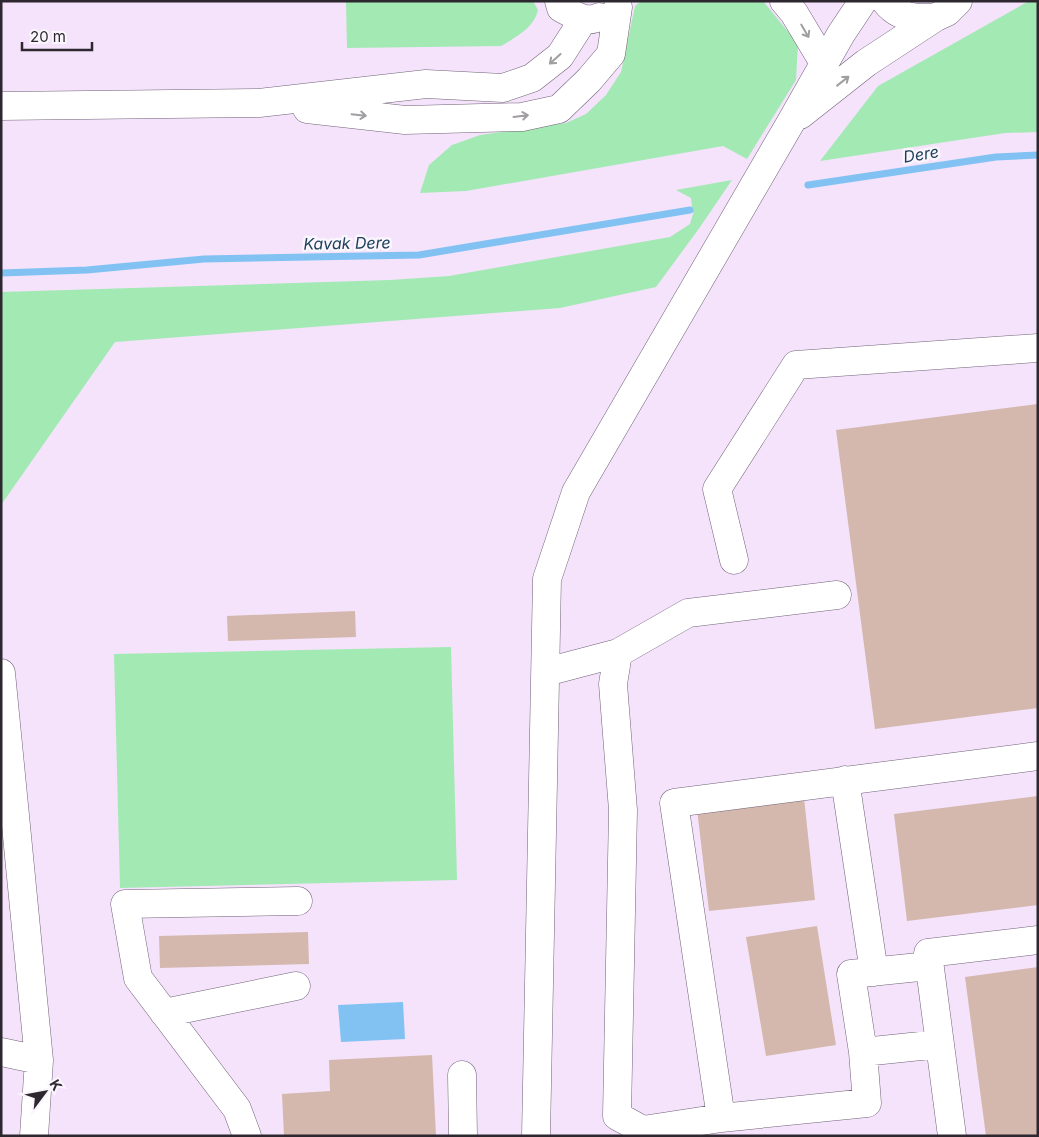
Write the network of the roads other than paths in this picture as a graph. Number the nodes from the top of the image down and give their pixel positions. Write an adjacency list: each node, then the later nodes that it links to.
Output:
1 (559, 1): 7 (street)
2 (784, 1): 8 (street, one-way to 8)
3 (863, 1): 8 (street)
4 (885, 1): 6 (street)
5 (620, 4): 7 (street); 9 (street, one-way to 5)
6 (953, 6): 11 (street, one-way to 6)
7 (583, 20): 9 (street, one-way to 9)
8 (824, 63): 11 (street)
9 (259, 103): 10 (street)
10 (1, 106)
11 (791, 122): 16 (street)
12 (1038, 348): 13 (street)
13 (734, 560)
14 (837, 595): 15 (street)
15 (618, 653): 16 (street); 31 (street)
16 (546, 672): 35 (street)
17 (1, 674): 29 (street)
18 (1038, 756): 19 (street)
19 (845, 780): 23 (street); 31 (street)
20 (298, 901): 25 (street)
21 (1038, 940): 22 (street)
22 (929, 966): 23 (street); 26 (street)
23 (874, 972): 28 (street)
24 (296, 986): 25 (street)
25 (164, 1013): 33 (street)
26 (940, 1044): 28 (street); 36 (street)
27 (1, 1052): 29 (street)
28 (863, 1052): 31 (street)
29 (39, 1060): 32 (street)
30 (462, 1075): 34 (street)
31 (721, 1118)
32 (34, 1136)
33 (247, 1136)
34 (463, 1136)
35 (536, 1136)
36 (952, 1136)

